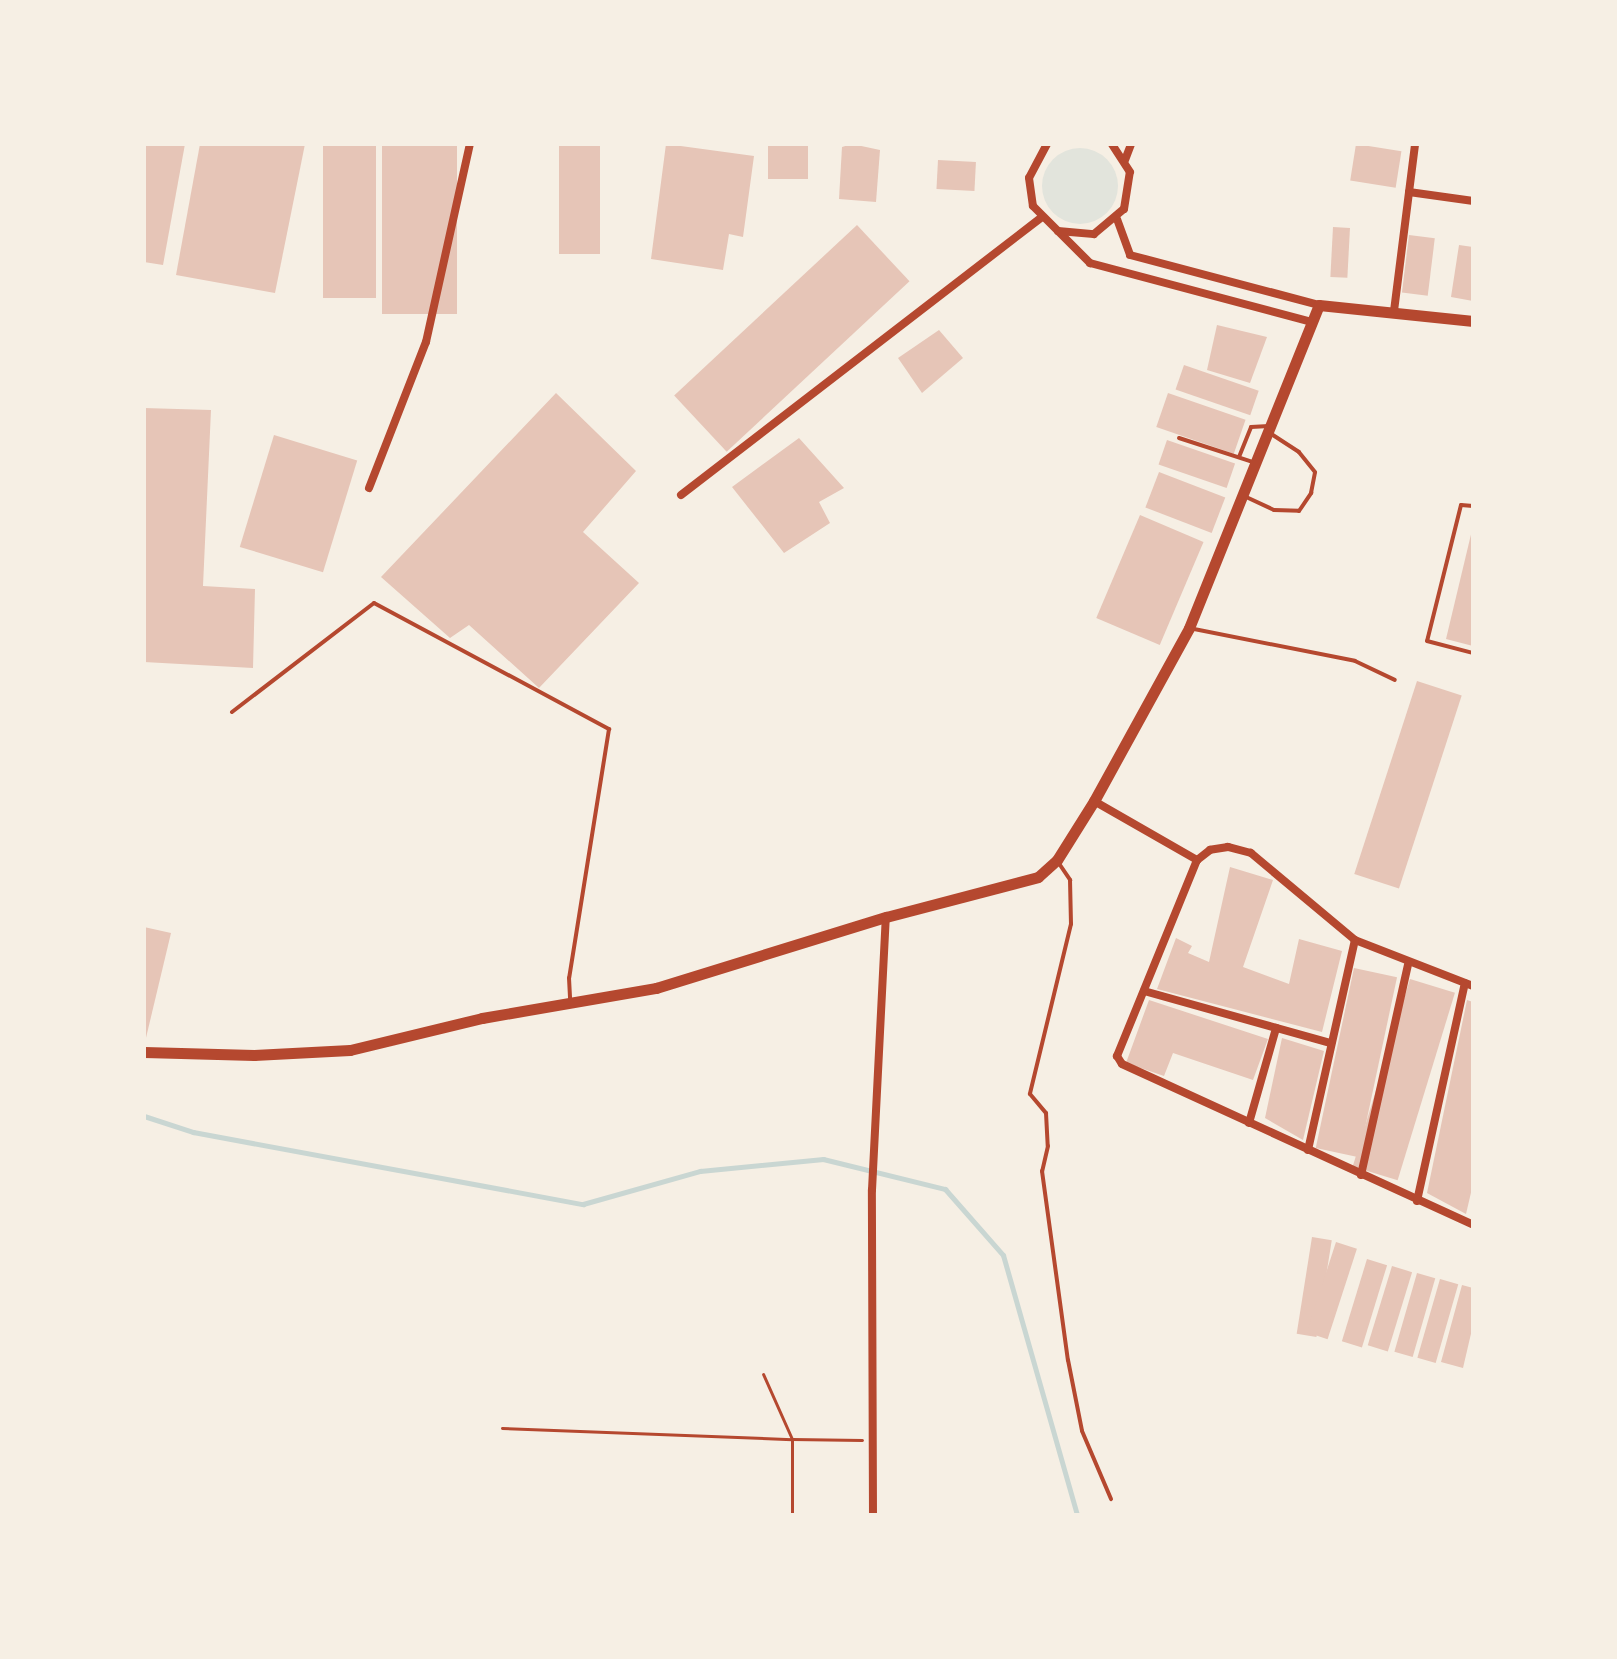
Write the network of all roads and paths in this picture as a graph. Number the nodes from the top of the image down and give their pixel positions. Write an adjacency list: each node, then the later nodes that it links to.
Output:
1 (470, 144): 20 (street)
2 (1047, 144): 9 (street)
3 (1112, 144): 6 (street)
4 (1131, 144): 6 (street)
5 (1415, 144): 7 (street)
6 (1125, 160): 10 (street)
7 (1409, 192): 8 (street); 13 (street)
8 (1473, 201)
9 (1041, 218): 11 (street); 21 (street)
10 (1117, 219): 11 (street); 12 (street)
11 (1054, 229): 15 (street)
12 (1319, 305): 13 (main road); 15 (main road)
13 (1394, 311): 14 (main road)
14 (1473, 321)
15 (1312, 322): 16 (main road)
16 (1270, 430): 18 (lane); 19 (main road); 22 (lane)
17 (1179, 438): 18 (lane)
18 (1239, 458): 19 (lane)
19 (1256, 463): 22 (main road)
20 (369, 488)
21 (681, 495)
22 (1244, 496): 24 (main road)
23 (1473, 506): 25 (lane)
24 (1189, 628): 26 (lane); 28 (main road)
25 (1473, 653)
26 (1395, 680)
27 (232, 712): 36 (lane)
28 (1094, 801): 29 (main road); 30 (street)
29 (1057, 860): 31 (main road); 49 (lane)
30 (1197, 860): 32 (street); 35 (street)
31 (886, 917): 36 (main road); 48 (street)
32 (1355, 940): 33 (street); 38 (street)
33 (1408, 964): 34 (street); 42 (street)
34 (1469, 984): 43 (street)
35 (1144, 991): 37 (street); 40 (street)
36 (571, 1007): 39 (main road)
37 (1276, 1028): 38 (street); 40 (street)
38 (1330, 1043): 41 (street)
39 (144, 1052)
40 (1249, 1123): 41 (street)
41 (1308, 1150): 42 (street)
42 (1361, 1175): 43 (street)
43 (1417, 1201): 44 (street)
44 (1473, 1225)
45 (763, 1374): 47 (path)
46 (502, 1428): 47 (path)
47 (792, 1439): 48 (path); 50 (path)
48 (873, 1440): 51 (street)
49 (1111, 1499)
50 (792, 1515)
51 (873, 1515)

